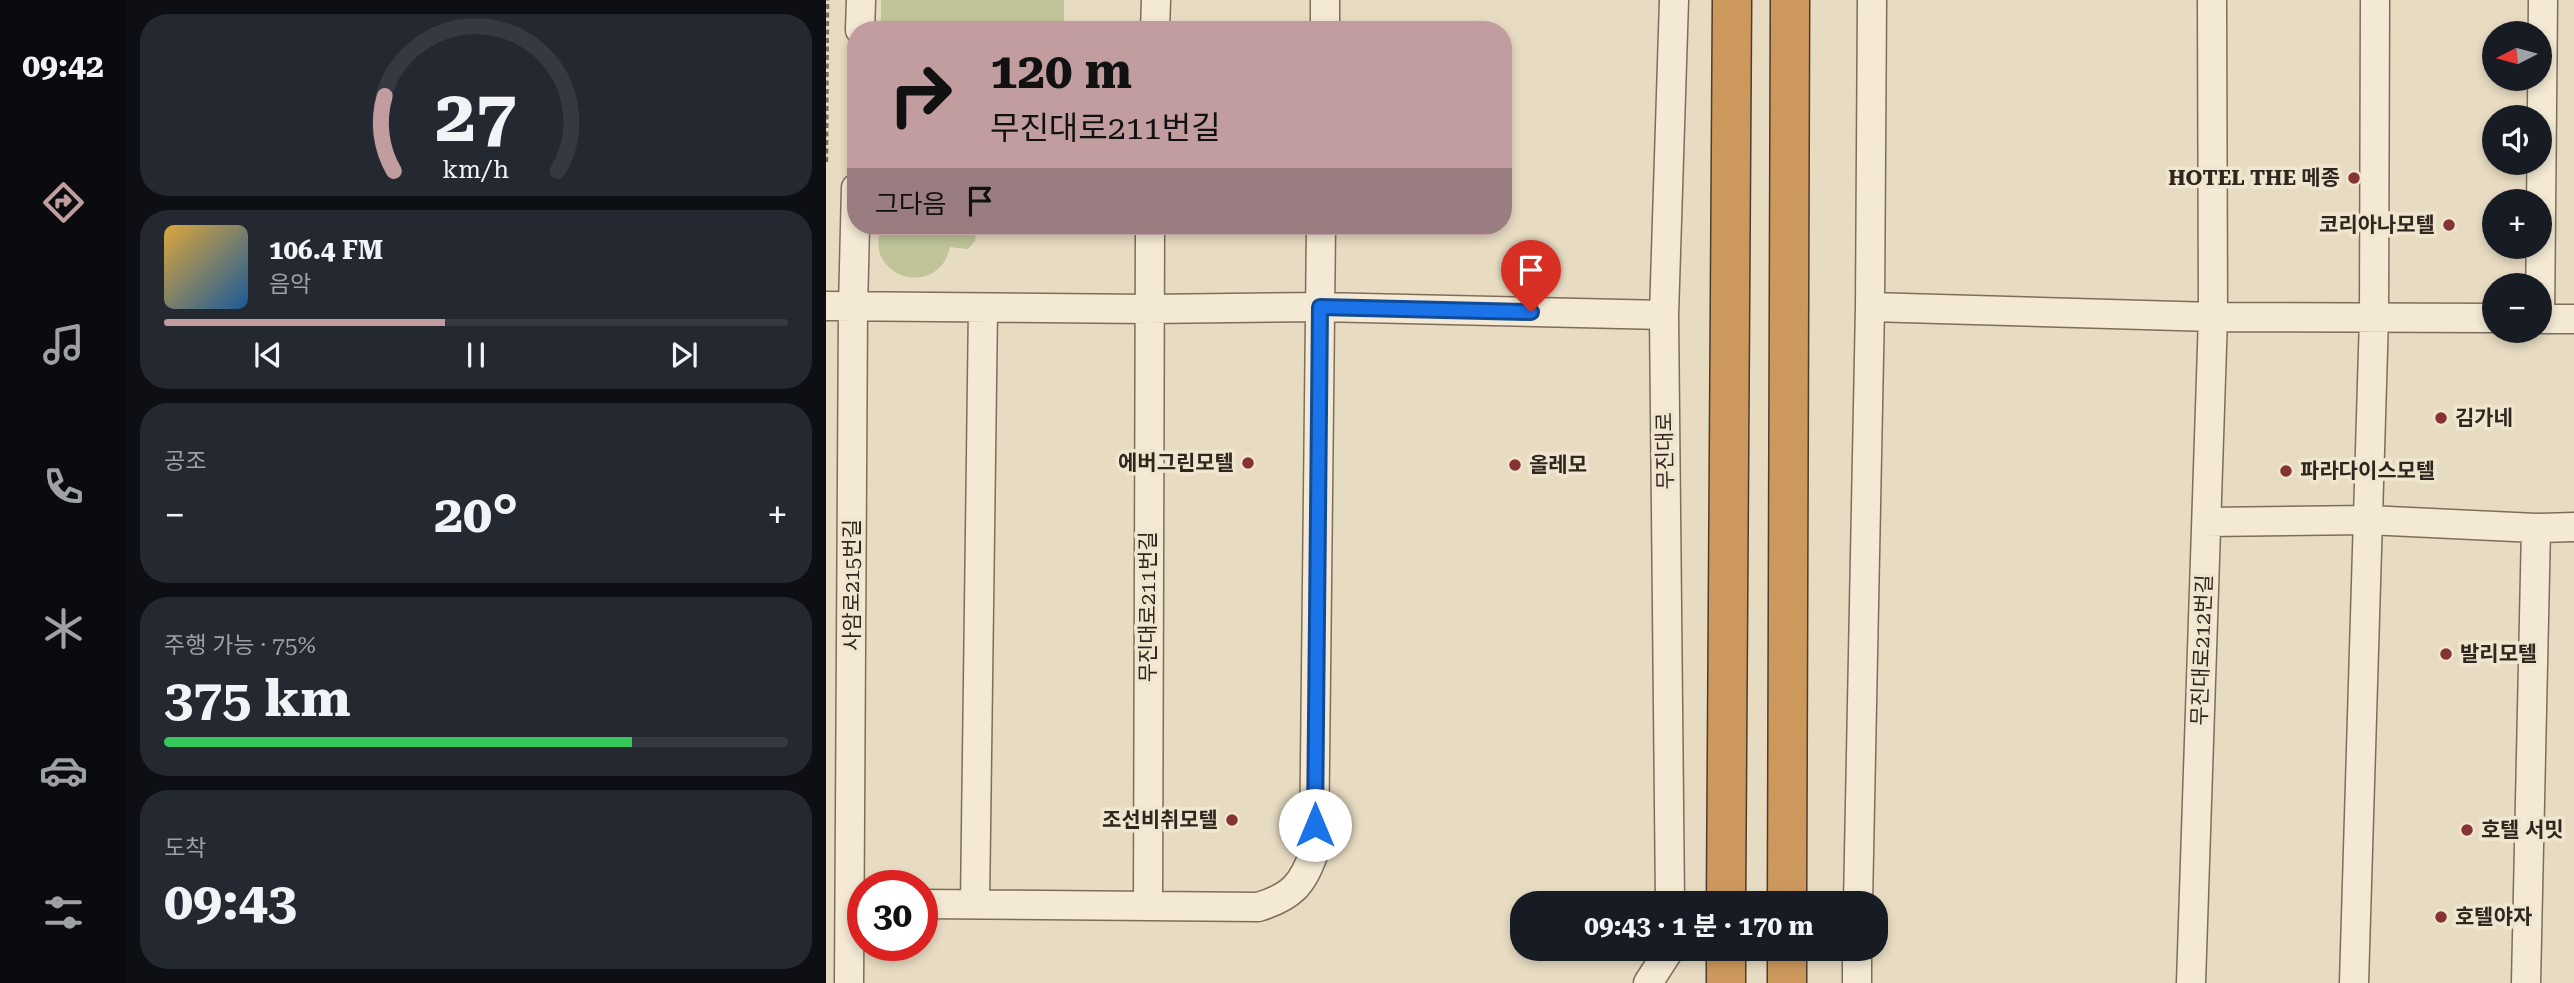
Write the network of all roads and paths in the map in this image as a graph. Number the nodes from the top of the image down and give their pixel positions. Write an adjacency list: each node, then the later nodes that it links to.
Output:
1 (827, 0): 15 (path)
2 (861, 0): 12 (street)
3 (1156, 0): 13 (street)
4 (1325, 0): 14 (street)
5 (1674, 0): 25 (street, 무진대로)
6 (1732, 0): 37 (highway)
7 (1790, 0): 38 (highway)
8 (1872, 0): 20 (street)
9 (2212, 0): 26 (street, 무진대로212번길)
10 (2375, 0): 27 (street)
11 (2543, 0): 19 (street)
12 (860, 21)
13 (1155, 21)
14 (1325, 21)
15 (826, 162)
16 (849, 235): 21 (street, 사암로215번길)
17 (1150, 235): 24 (street, 무진대로211번길)
18 (1321, 235): 22 (street)
19 (2540, 273)
20 (1870, 306): 26 (street); 39 (street)
21 (839, 307): 23 (street); 35 (street, 사암로215번길)
22 (1320, 307): 24 (street); 25 (street); 42 (street)
23 (983, 308): 24 (street); 41 (street)
24 (1148, 309): 42 (street, 무진대로211번길)
25 (1664, 315): 36 (street, 무진대로)
26 (2213, 317): 27 (street); 32 (street, 무진대로212번길)
27 (2374, 317): 28 (street); 31 (street)
28 (2482, 318)
29 (2552, 319): 30 (street)
30 (2574, 319)
31 (2368, 520): 32 (street); 34 (street); 56 (street)
32 (2207, 522): 55 (street, 무진대로212번길)
33 (2574, 527): 34 (street)
34 (2536, 528): 57 (street)
35 (855, 870)
36 (1670, 891)
37 (1726, 891)
38 (1787, 891)
39 (1858, 891)
40 (938, 904): 41 (street)
41 (975, 904): 42 (street)
42 (1147, 906)
43 (851, 961): 49 (street, 사암로215번길)
44 (1662, 961): 50 (street)
45 (1670, 961): 51 (street)
46 (1672, 961): 52 (street)
47 (1726, 961): 53 (highway)
48 (1787, 961): 54 (highway)
49 (849, 983)
50 (1648, 983)
51 (1669, 983)
52 (1676, 983)
53 (1726, 983)
54 (1787, 983)
55 (2191, 983)
56 (2354, 983)
57 (2526, 983)

